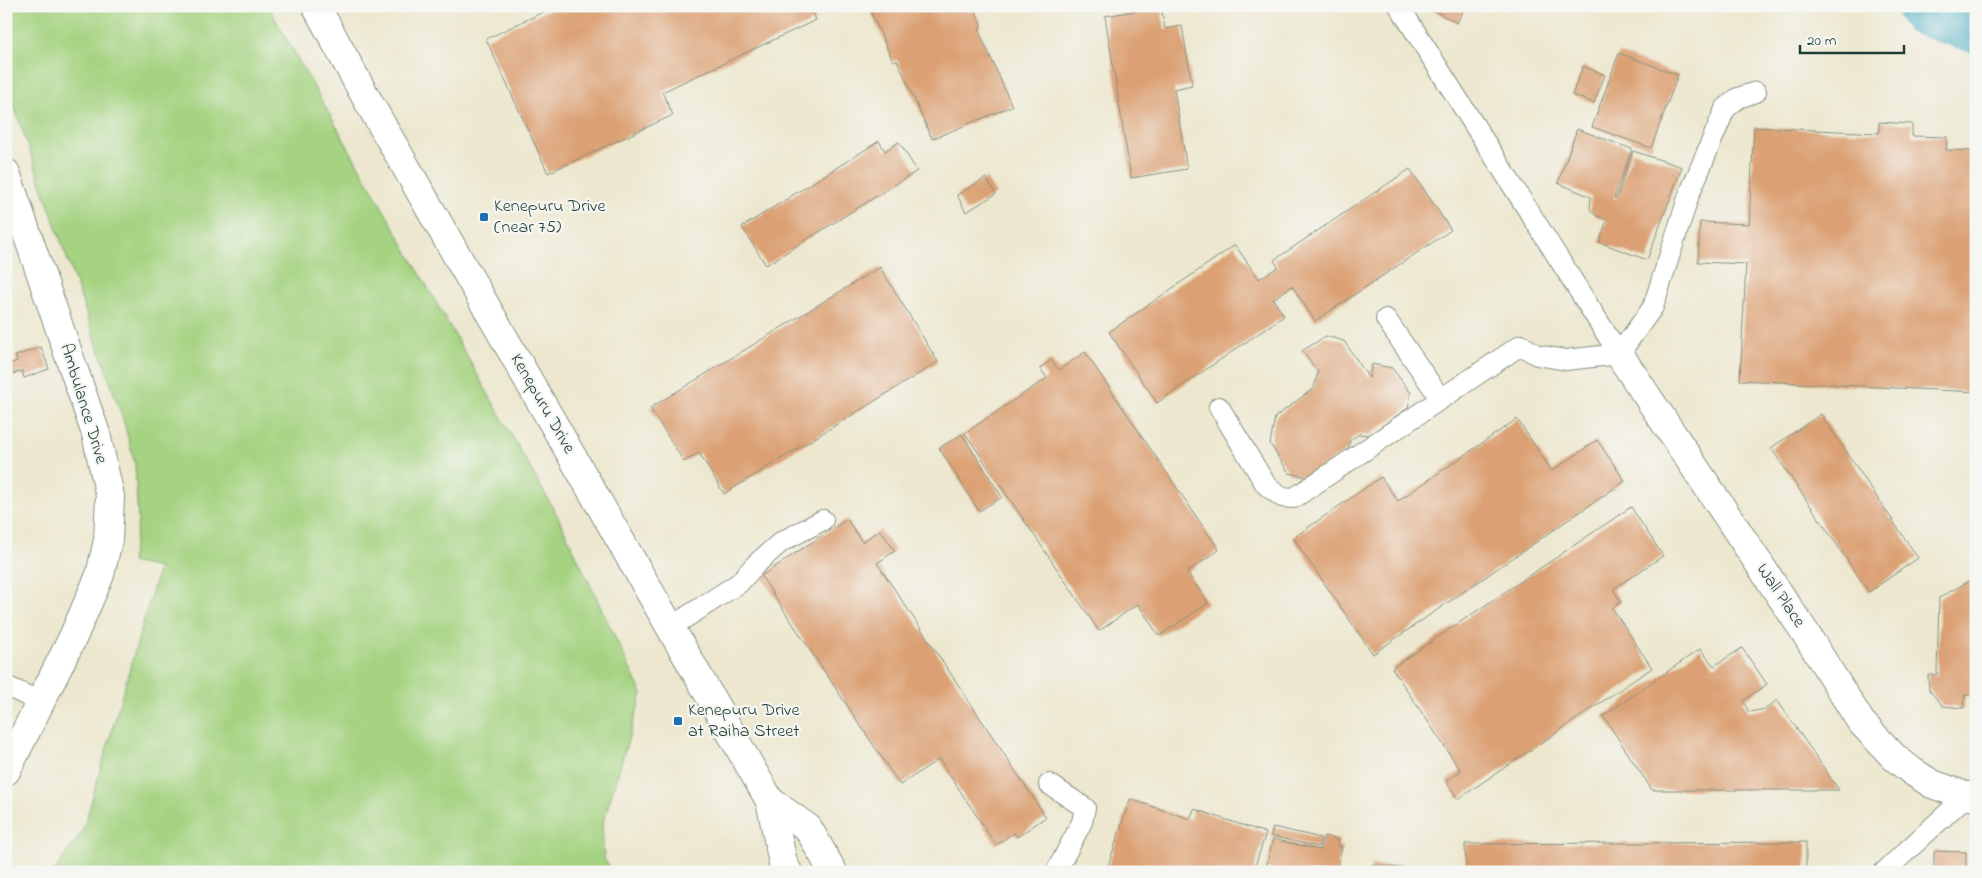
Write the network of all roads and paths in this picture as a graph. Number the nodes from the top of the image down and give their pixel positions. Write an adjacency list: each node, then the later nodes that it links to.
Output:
1 (316, 6): 10 (street, Kenepuru Drive)
2 (1398, 6): 6 (lane)
3 (1756, 92): 6 (lane)
4 (6, 173): 12 (street, Ambulance Drive)
5 (1386, 319): 7 (lane)
6 (1620, 354): 7 (lane); 15 (street, Wall Place)
7 (1440, 398): 8 (lane)
8 (1218, 407)
9 (823, 520): 10 (lane)
10 (671, 627): 16 (street, Kenepuru Drive)
11 (6, 686): 12 (lane)
12 (41, 702): 13 (street, Ambulance Drive)
13 (6, 771)
14 (1049, 784): 19 (lane)
15 (1971, 796): 20 (lane)
16 (770, 801): 17 (street, Kenepuru Drive); 18 (street, Kenepuru Drive)
17 (788, 872)
18 (833, 872)
19 (1056, 872)
20 (1884, 872)

